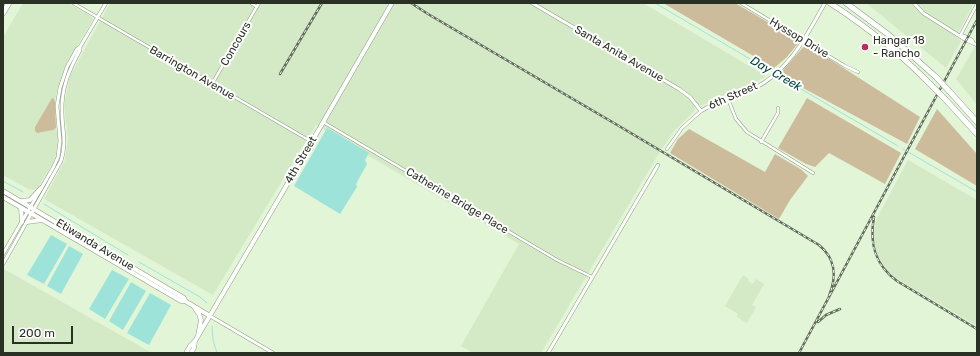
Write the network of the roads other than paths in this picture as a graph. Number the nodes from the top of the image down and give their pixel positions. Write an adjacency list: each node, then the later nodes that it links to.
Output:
1 (9, 3): 15 (highway)
2 (73, 3): 16 (street, Barrington Avenue)
3 (106, 3): 16 (main road)
4 (251, 3): 14 (street)
5 (259, 3): 14 (street, Concours)
6 (392, 3): 26 (main road, 4th Street)
7 (532, 3): 25 (main road, Santa Anita Avenue)
8 (741, 3): 18 (street, Hyssop Drive)
9 (825, 3): 18 (main road, 6th Street)
10 (846, 3): 27 (highway, bridge)
11 (914, 3): 17 (main road)
12 (832, 4): 28 (highway, bridge)
13 (977, 4): 17 (street)
14 (257, 7): 22 (street, Concours)
15 (3, 14)
16 (98, 17): 20 (main road); 22 (street, Barrington Avenue)
17 (960, 36): 19 (main road)
18 (804, 40): 21 (street, Hyssop Drive); 23 (main road, 6th Street)
19 (977, 45)
20 (80, 47): 33 (main road); 35 (main road)
21 (858, 72)
22 (212, 84): 29 (street, Barrington Avenue)
23 (728, 99): 25 (main road, 6th Street); 30 (street)
24 (778, 108): 30 (street)
25 (701, 111): 31 (street, 6th Street)
26 (323, 122): 29 (main road, 4th Street); 48 (street, Catherine Bridge Place)
27 (977, 122)
28 (977, 134)
29 (312, 142): 51 (main road, 4th Street)
30 (761, 142): 34 (street)
31 (667, 149)
32 (658, 165): 48 (main road)
33 (53, 168): 35 (main road); 36 (main road)
34 (813, 173)
35 (49, 184): 41 (main road)
36 (41, 188): 39 (main road); 41 (main road)
37 (3, 191): 39 (main road, Etiwanda Avenue)
38 (3, 197): 40 (main road, Etiwanda Avenue)
39 (22, 201): 41 (main road, Etiwanda Avenue)
40 (21, 208): 42 (main road, Etiwanda Avenue); 44 (main road)
41 (32, 208): 42 (main road); 49 (main road, Etiwanda Avenue)
42 (29, 213): 43 (main road, Etiwanda Avenue); 44 (main road); 45 (main road)
43 (42, 220): 45 (main road); 49 (main road, Etiwanda Avenue)
44 (22, 222): 46 (main road)
45 (27, 222): 47 (main road)
46 (3, 254)
47 (3, 264)
48 (592, 277): 57 (main road)
49 (185, 301): 50 (main road, Etiwanda Avenue)
50 (194, 307): 51 (main road, Etiwanda Avenue); 52 (main road)
51 (210, 316): 52 (main road, 4th Street); 56 (main road, Etiwanda Avenue)
52 (198, 337): 53 (main road, 4th Street)
53 (195, 341): 54 (main road, 4th Street); 55 (main road)
54 (186, 353)
55 (191, 353)
56 (273, 353)
57 (548, 353)

